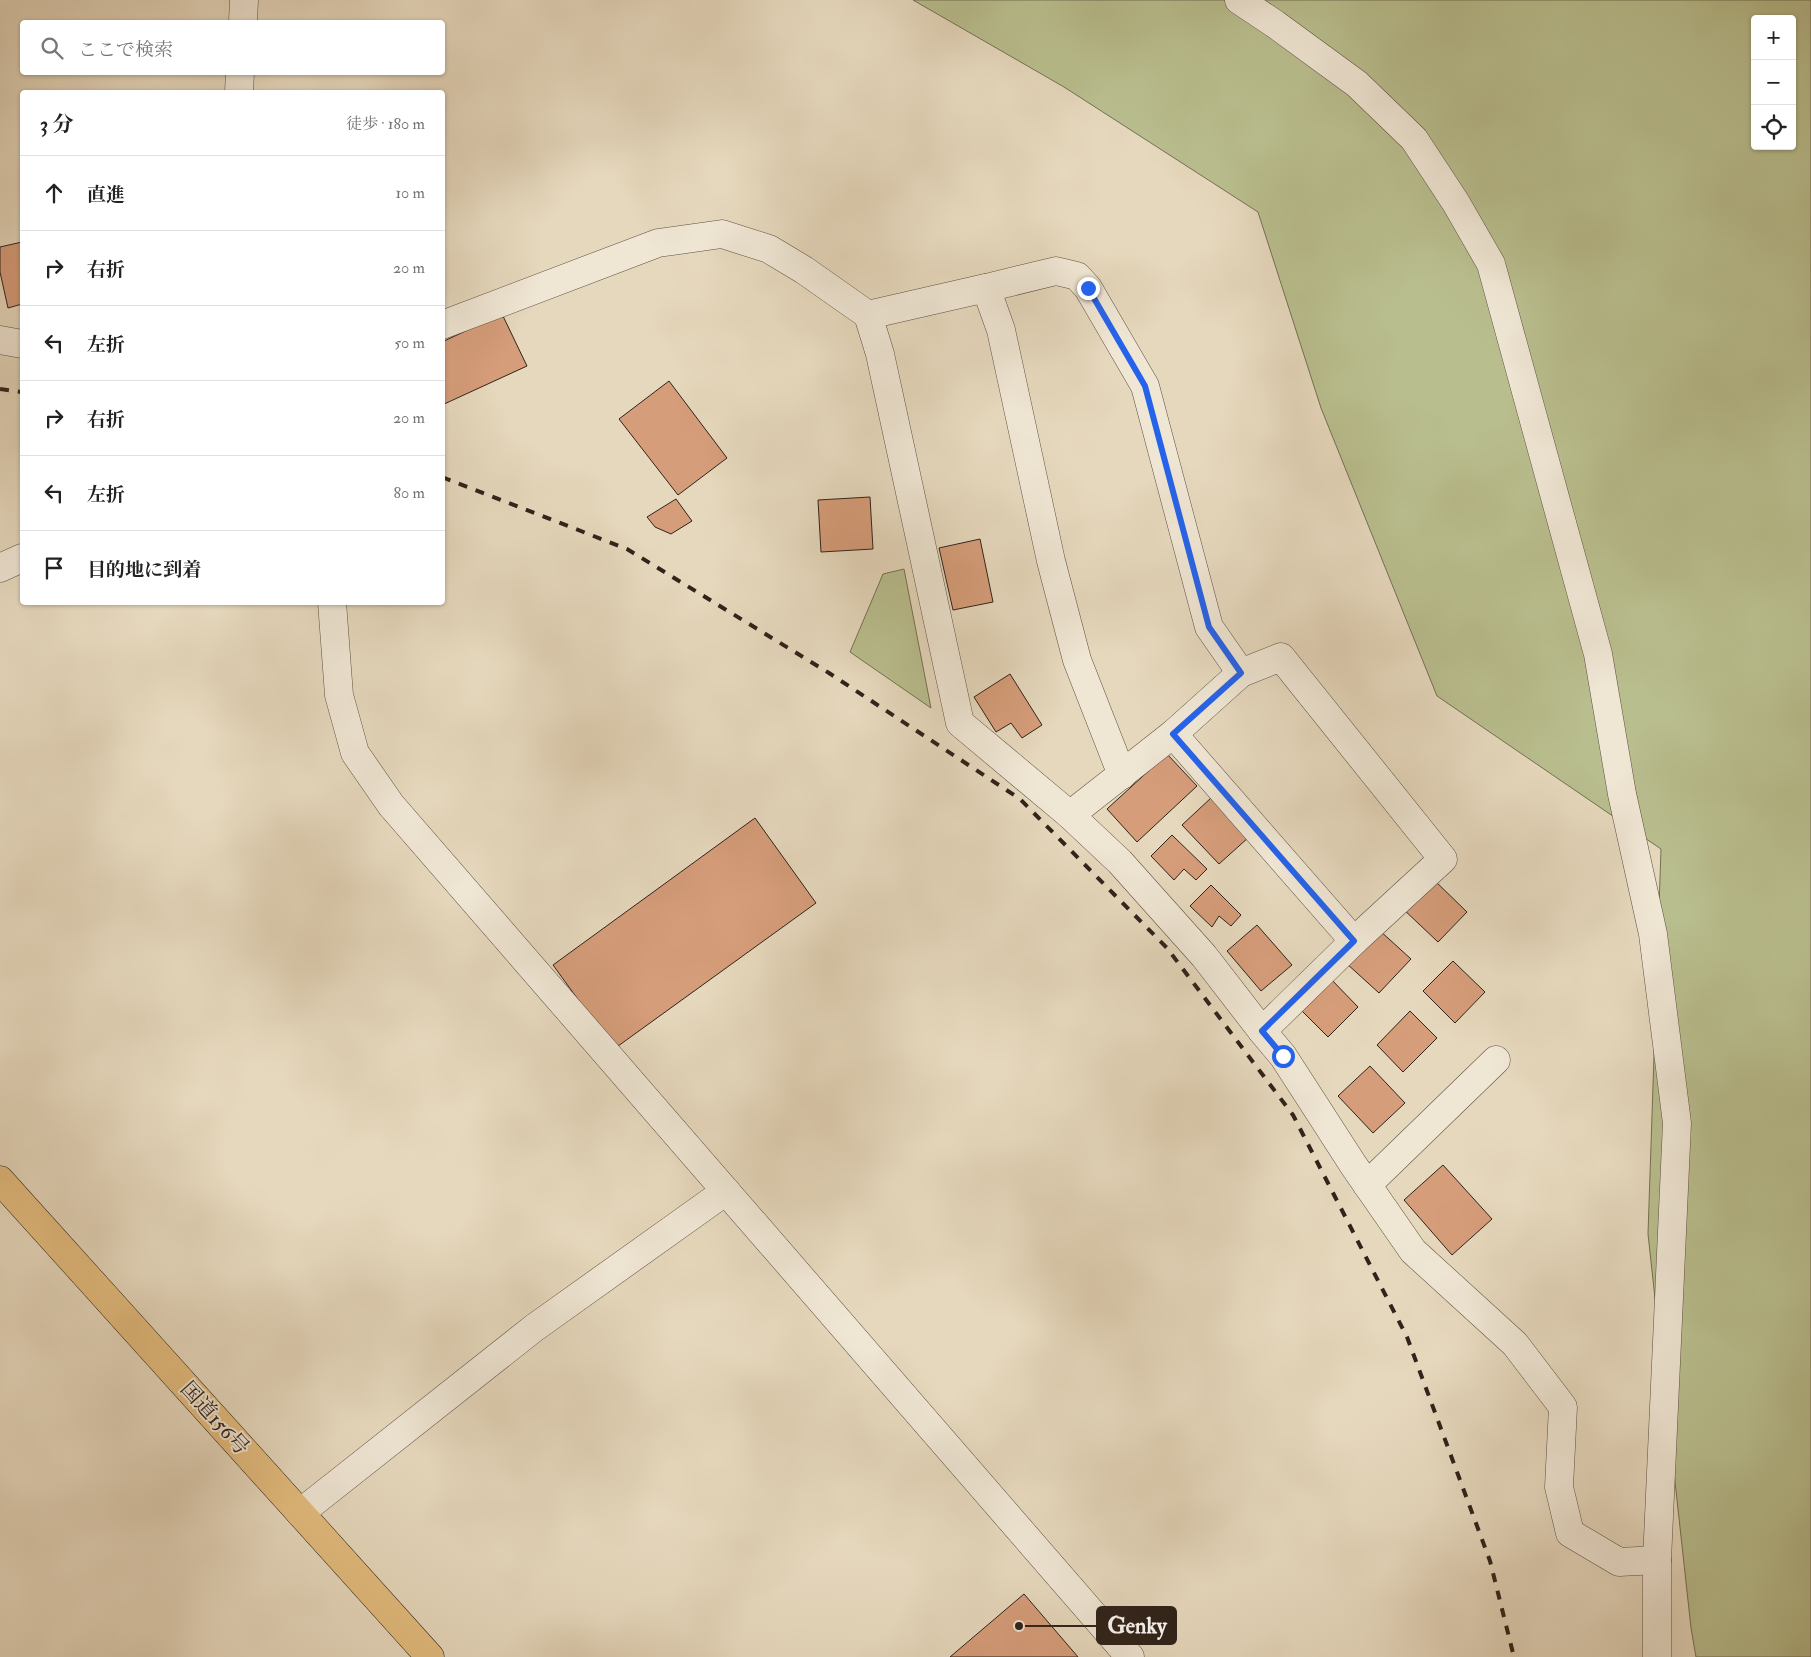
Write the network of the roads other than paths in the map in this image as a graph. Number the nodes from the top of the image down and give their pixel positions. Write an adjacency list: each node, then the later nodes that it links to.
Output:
1 (244, 0): 3 (street)
2 (1239, 0): 25 (street)
3 (243, 20)
4 (240, 75): 5 (street)
5 (239, 90)
6 (986, 288): 7 (street); 14 (street); 16 (street)
7 (868, 315): 8 (street); 17 (street)
8 (445, 324)
9 (0, 340): 10 (street)
10 (20, 344)
11 (20, 559): 12 (street)
12 (0, 568)
13 (332, 605): 23 (street)
14 (1241, 673): 15 (street); 18 (street)
15 (1173, 734): 16 (street); 18 (street)
16 (1122, 775): 17 (street)
17 (1070, 814): 19 (street)
18 (1354, 941): 19 (street)
19 (1262, 1031): 22 (street)
20 (1496, 1060): 22 (street)
21 (0, 1180): 24 (highway, 国道156号)
22 (1367, 1185): 25 (street)
23 (726, 1191): 24 (street); 27 (street)
24 (300, 1513): 26 (highway, 国道156号)
25 (1657, 1560): 28 (street)
26 (430, 1657)
27 (1130, 1657)
28 (1657, 1657)

